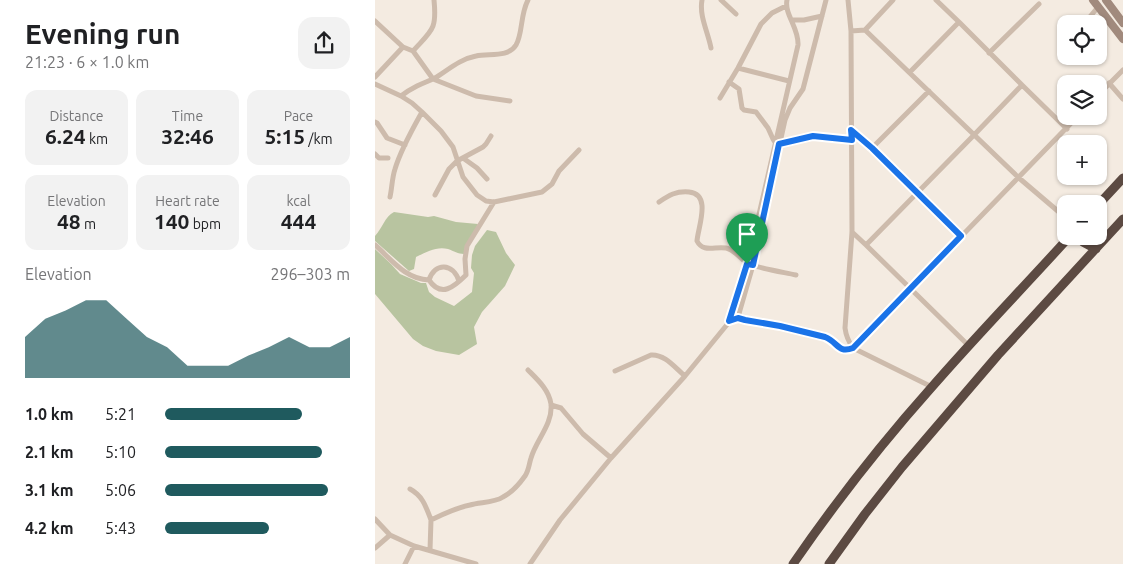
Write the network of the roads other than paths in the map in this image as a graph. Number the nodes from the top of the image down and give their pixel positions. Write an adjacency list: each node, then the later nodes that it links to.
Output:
1 (434, 0): 27 (street)
2 (522, 0): 14 (street)
3 (528, 0): 14 (street)
4 (702, 0): 26 (street)
5 (721, 0): 15 (street)
6 (826, 0): 17 (street)
7 (848, 0): 23 (street)
8 (893, 0): 22 (street)
9 (936, 0): 20 (street)
10 (1106, 0): 21 (street)
11 (787, 3): 19 (street); 29 (street)
12 (1096, 3): 16 (street); 24 (street)
13 (1039, 4): 28 (street)
14 (524, 6): 33 (street)
15 (736, 14)
16 (1089, 15)
17 (822, 16): 19 (street); 52 (street)
18 (375, 20): 25 (street)
19 (792, 20): 34 (street)
20 (959, 22): 28 (street); 31 (street)
21 (1123, 23)
22 (865, 30): 23 (street); 31 (street)
23 (851, 31): 48 (street)
24 (1123, 39)
25 (403, 46): 27 (street); 32 (street)
26 (711, 48)
27 (413, 51): 33 (street)
28 (989, 53): 38 (street)
29 (738, 68): 34 (street); 35 (street)
30 (1123, 70): 36 (street)
31 (910, 72): 39 (street)
32 (375, 77)
33 (433, 79): 40 (street); 43 (street)
34 (789, 80): 52 (street)
35 (729, 82): 41 (street); 52 (street)
36 (1109, 83): 42 (street)
37 (375, 84): 40 (street)
38 (1022, 85): 47 (street); 49 (street)
39 (929, 91): 49 (street); 54 (street)
40 (401, 96): 44 (street)
41 (720, 98)
42 (1123, 99)
43 (510, 101)
44 (422, 112): 53 (street); 59 (street)
45 (375, 122): 53 (street)
46 (1071, 125): 47 (street)
47 (1067, 129): 60 (street)
48 (851, 130): 51 (street); 54 (street)
49 (975, 135): 60 (street); 63 (street)
50 (491, 136): 58 (street)
51 (852, 140): 52 (street); 71 (street)
52 (777, 143): 78 (street)
53 (405, 145): 66 (street)
54 (872, 148): 63 (street)
55 (579, 150): 67 (street)
56 (375, 154): 57 (street)
57 (388, 158)
58 (463, 158): 59 (street); 62 (street)
59 (457, 161): 64 (street); 67 (street)
60 (1019, 178): 69 (street); 72 (street)
61 (1123, 178): 65 (highway)
62 (487, 179)
63 (917, 192): 72 (street); 74 (street)
64 (435, 195)
65 (1107, 195)
66 (390, 197)
67 (494, 202): 81 (street)
68 (659, 202): 78 (street)
69 (1057, 210)
70 (1123, 219): 77 (highway)
71 (852, 232): 74 (street); 86 (street)
72 (961, 236): 82 (street)
73 (375, 245): 80 (street)
74 (866, 245): 82 (street)
75 (1062, 245): 85 (highway)
76 (1089, 245): 77 (highway)
77 (1096, 249): 104 (highway)
78 (750, 264): 79 (street); 83 (street); 84 (street)
79 (796, 275)
80 (429, 280): 81 (street); 81 (street)
81 (459, 281)
82 (911, 289): 85 (street); 86 (street)
83 (738, 318): 84 (street); 86 (street)
84 (729, 321): 89 (street)
85 (969, 346): 90 (highway)
86 (853, 348): 90 (street)
87 (528, 370): 91 (street)
88 (615, 371): 89 (street)
89 (685, 376): 92 (street)
90 (932, 387): 103 (highway)
91 (551, 405): 92 (street); 95 (street)
92 (611, 458): 102 (street)
93 (411, 489): 95 (street)
94 (375, 519): 96 (street)
95 (431, 520): 99 (street)
96 (390, 535): 97 (street); 98 (street)
97 (414, 546): 99 (street); 100 (street)
98 (375, 548)
99 (430, 550): 101 (street)
100 (405, 564)
101 (476, 564)
102 (529, 564)
103 (793, 564)
104 (829, 564)

